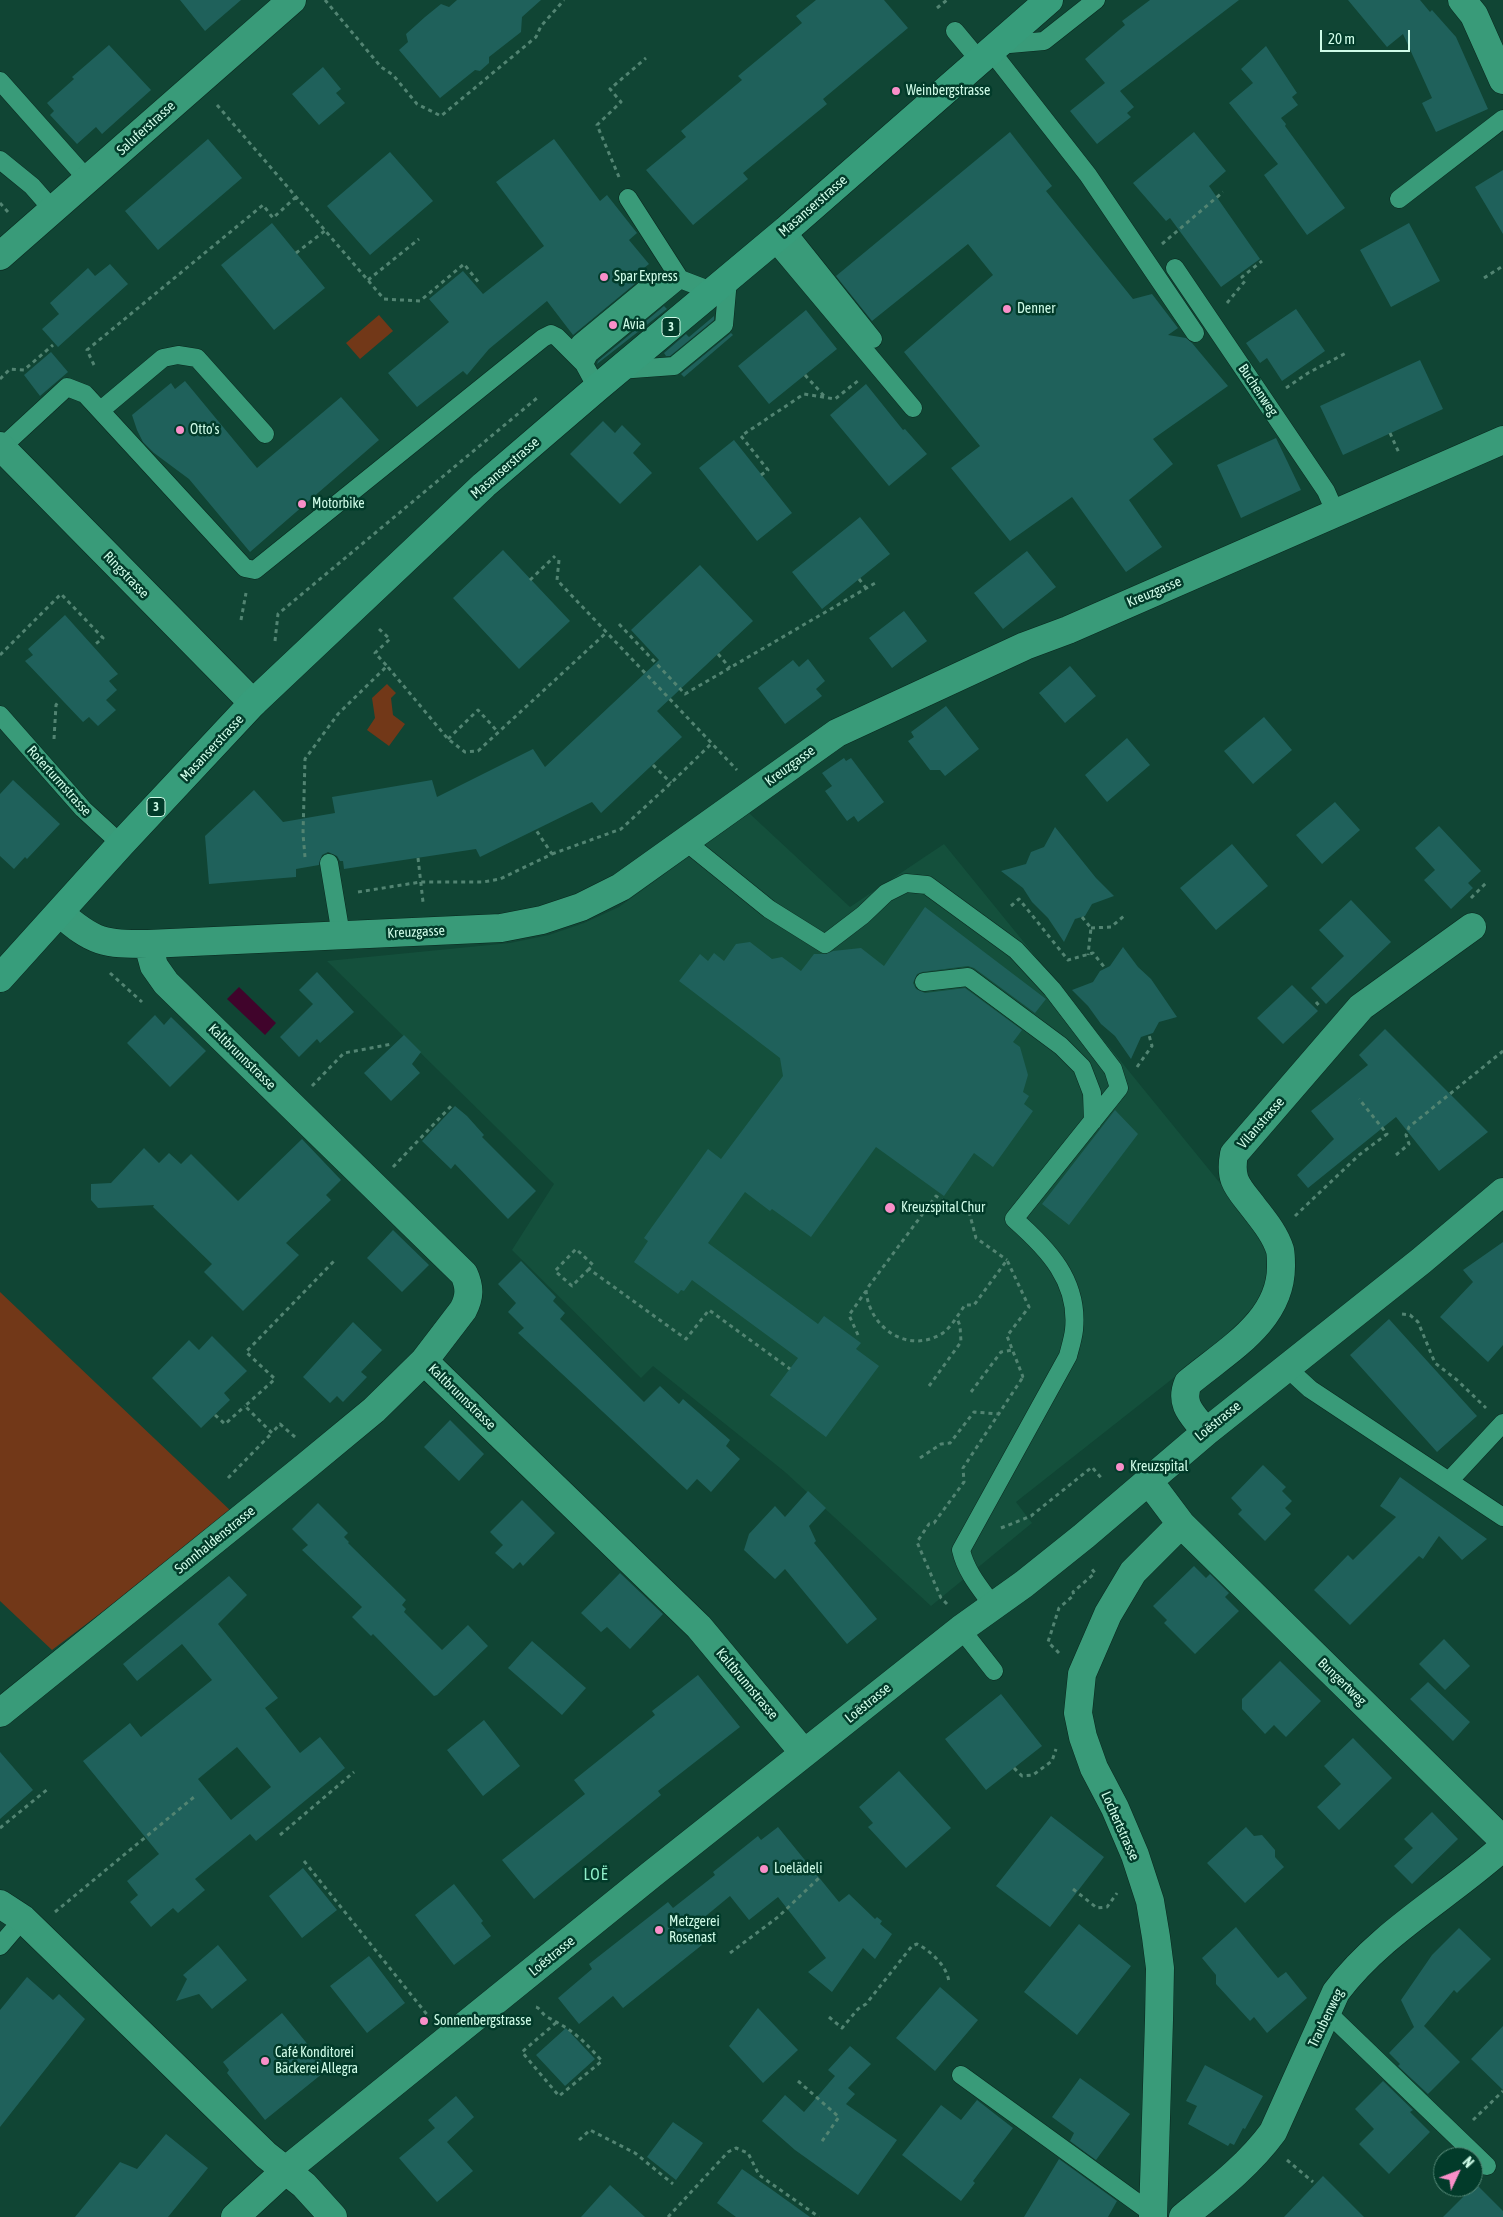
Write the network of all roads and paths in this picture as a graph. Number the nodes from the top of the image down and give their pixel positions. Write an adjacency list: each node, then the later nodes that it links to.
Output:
1 (292, 0): 17 (street, Saluferstrasse)
2 (325, 0): 3 (path)
3 (564, 0)
4 (946, 0): 8 (path)
5 (1049, 0): 10 (main road, Masanserstrasse / 3)
6 (1096, 0): 10 (lane)
7 (1462, 0): 12 (street)
8 (937, 8)
9 (954, 31): 10 (lane)
10 (989, 52): 24 (main road, Masanserstrasse / 3); 38 (lane)
11 (646, 58): 20 (path)
12 (1503, 80)
13 (0, 81): 17 (lane)
14 (217, 104): 19 (path)
15 (1503, 119): 21 (lane)
16 (0, 160): 22 (lane)
17 (88, 180): 22 (street, Saluferstrasse)
18 (1223, 192): 26 (path)
19 (297, 196): 23 (path); 43 (path)
20 (628, 198): 33 (lane)
21 (1399, 198)
22 (53, 210): 28 (street, Saluferstrasse)
23 (326, 230): 27 (path); 34 (path)
24 (780, 235): 36 (main road, Masanserstrasse / 3); 39 (lane); 51 (lane)
25 (419, 239): 34 (path)
26 (1157, 248)
27 (296, 253)
28 (0, 256)
29 (1262, 261): 37 (path)
30 (1503, 266): 32 (path)
31 (1175, 268): 37 (lane, Buchenweg)
32 (1484, 278)
33 (680, 279): 36 (lane); 42 (lane)
34 (368, 280): 35 (path)
35 (479, 282)
36 (720, 286): 47 (main road, Masanserstrasse / 3)
37 (1211, 322): 50 (lane, Buchenweg)
38 (1195, 333)
39 (873, 339)
40 (53, 345): 46 (path)
41 (1348, 352): 50 (path)
42 (584, 364): 47 (lane); 52 (lane)
43 (94, 365)
44 (805, 374): 49 (path)
45 (866, 375): 49 (path)
46 (0, 378)
47 (597, 388): 76 (main road, Masanserstrasse / 3)
48 (538, 397): 66 (path)
49 (825, 397): 58 (path)
50 (1266, 402): 59 (lane, Buchenweg)
51 (913, 408)
52 (101, 410): 54 (lane); 56 (lane)
53 (1390, 433): 57 (path)
54 (265, 434)
55 (1503, 440): 59 (street, Kreuzgasse)
56 (1, 447): 76 (street, Ringstrasse)
57 (1400, 455)
58 (761, 475)
59 (1336, 514): 86 (street, Kreuzgasse)
60 (555, 556): 63 (path)
61 (559, 560): 69 (path)
62 (859, 579): 65 (path)
63 (530, 580)
64 (877, 582): 65 (path)
65 (866, 588): 74 (path)
66 (278, 614)
67 (619, 624): 74 (path)
68 (379, 629): 73 (path)
69 (607, 632): 78 (path); 80 (path)
70 (93, 646): 72 (path)
71 (718, 654): 74 (path)
72 (0, 655)
73 (387, 666): 79 (path); 91 (path)
74 (730, 668)
75 (59, 701): 81 (path)
76 (253, 703): 87 (main road, Masanserstrasse / 3)
77 (0, 715): 81 (lane, Roterturmstrasse)
78 (498, 732): 79 (path); 79 (path)
79 (448, 739)
80 (712, 743): 83 (path); 84 (path)
81 (44, 764): 87 (lane, Roterturmstrasse)
82 (653, 765): 84 (path)
83 (734, 767)
84 (671, 783): 88 (path)
85 (536, 830): 88 (path)
86 (685, 841): 101 (street, Kreuzgasse); 114 (lane)
87 (121, 844): 96 (main road, Masanserstrasse / 3)
88 (552, 854): 92 (path)
89 (418, 858): 92 (path)
90 (329, 863): 93 (lane)
91 (306, 864)
92 (421, 882): 93 (path); 94 (path)
93 (335, 896): 101 (lane)
94 (423, 896)
95 (1011, 906): 103 (path)
96 (60, 913): 102 (street, Kreuzgasse); 106 (main road, Masanserstrasse / 3)
97 (1082, 916): 100 (path)
98 (1124, 916): 100 (path)
99 (1472, 926): 140 (street, Vilanstrasse)
100 (1091, 928): 103 (path)
101 (341, 935): 102 (street, Kreuzgasse)
102 (148, 944): 113 (street, Kaltbrunnstrasse)
103 (1088, 955): 104 (path)
104 (1105, 968)
105 (106, 970): 108 (path)
106 (0, 978)
107 (924, 982): 114 (lane)
108 (145, 1005)
109 (392, 1044): 113 (path)
110 (1503, 1051): 115 (path)
111 (1359, 1099): 120 (path)
112 (453, 1104): 116 (path)
113 (292, 1106): 116 (street, Kaltbrunnstrasse)
114 (1092, 1121): 135 (lane)
115 (1396, 1155)
116 (375, 1186): 129 (street, Kaltbrunnstrasse)
117 (1500, 1202): 130 (street, Loëstrasse)
118 (967, 1204): 121 (path)
119 (958, 1211): 124 (path)
120 (1293, 1218)
121 (1007, 1260): 126 (path); 128 (path)
122 (334, 1261): 136 (path)
123 (589, 1269): 123 (path); 131 (path)
124 (866, 1290): 126 (path); 127 (path)
125 (1399, 1316): 139 (path)
126 (956, 1318): 133 (path)
127 (858, 1335)
128 (1012, 1350): 132 (path); 134 (path)
129 (424, 1361): 157 (street, Sonnhaldenstrasse); 159 (street, Kaltbrunnstrasse)
130 (1286, 1367): 140 (street, Loëstrasse); 147 (lane)
131 (790, 1369)
132 (1023, 1377): 135 (path); 137 (path)
133 (929, 1386)
134 (971, 1392)
135 (1048, 1394): 150 (lane)
136 (245, 1406): 138 (path); 141 (path)
137 (999, 1414): 143 (path); 152 (path)
138 (215, 1415)
139 (1502, 1424): 147 (lane)
140 (1206, 1432): 146 (street, Loëstrasse)
141 (272, 1433): 142 (path); 144 (path)
142 (302, 1444)
143 (920, 1458)
144 (228, 1478)
145 (1103, 1480): 150 (path)
146 (1148, 1480): 149 (street); 153 (street, Loëstrasse)
147 (1449, 1481): 148 (lane)
148 (1503, 1517)
149 (1181, 1524): 166 (street, Bungertweg); 169 (street, Lochertstrasse)
150 (967, 1538): 153 (lane)
151 (1089, 1566): 155 (path)
152 (948, 1605)
153 (994, 1606): 154 (street, Loëstrasse)
154 (961, 1629): 156 (lane); 159 (street, Loëstrasse)
155 (1065, 1658)
156 (994, 1671)
157 (0, 1713)
158 (1055, 1751): 160 (path)
159 (804, 1753): 189 (street, Loëstrasse)
160 (1014, 1768)
161 (354, 1772): 165 (path)
162 (49, 1788): 164 (path)
163 (194, 1796): 173 (path)
164 (0, 1828)
165 (280, 1835)
166 (1503, 1840)
167 (1503, 1847): 178 (street, Traubenweg)
168 (304, 1861): 180 (path)
169 (1137, 1864): 171 (path); 191 (street, Lochertstrasse)
170 (820, 1878): 175 (path)
171 (1073, 1889)
172 (0, 1904): 173 (street)
173 (28, 1924): 174 (lane); 189 (street)
174 (0, 1946)
175 (730, 1953)
176 (949, 1983): 179 (path)
177 (539, 2008): 181 (path)
178 (1327, 2012): 185 (lane); 196 (street, Traubenweg)
179 (828, 2017)
180 (431, 2019)
181 (558, 2022): 181 (path)
182 (961, 2075): 191 (lane)
183 (798, 2081): 187 (path)
184 (1503, 2091): 185 (path)
185 (1457, 2136): 188 (lane)
186 (579, 2140): 190 (path)
187 (820, 2144)
188 (1487, 2166)
189 (285, 2171): 192 (street, Loëstrasse); 193 (street)
190 (673, 2184)
191 (1153, 2216)
192 (235, 2217)
193 (333, 2217)
194 (668, 2217): 195 (path)
195 (819, 2217)
196 (1183, 2217)

